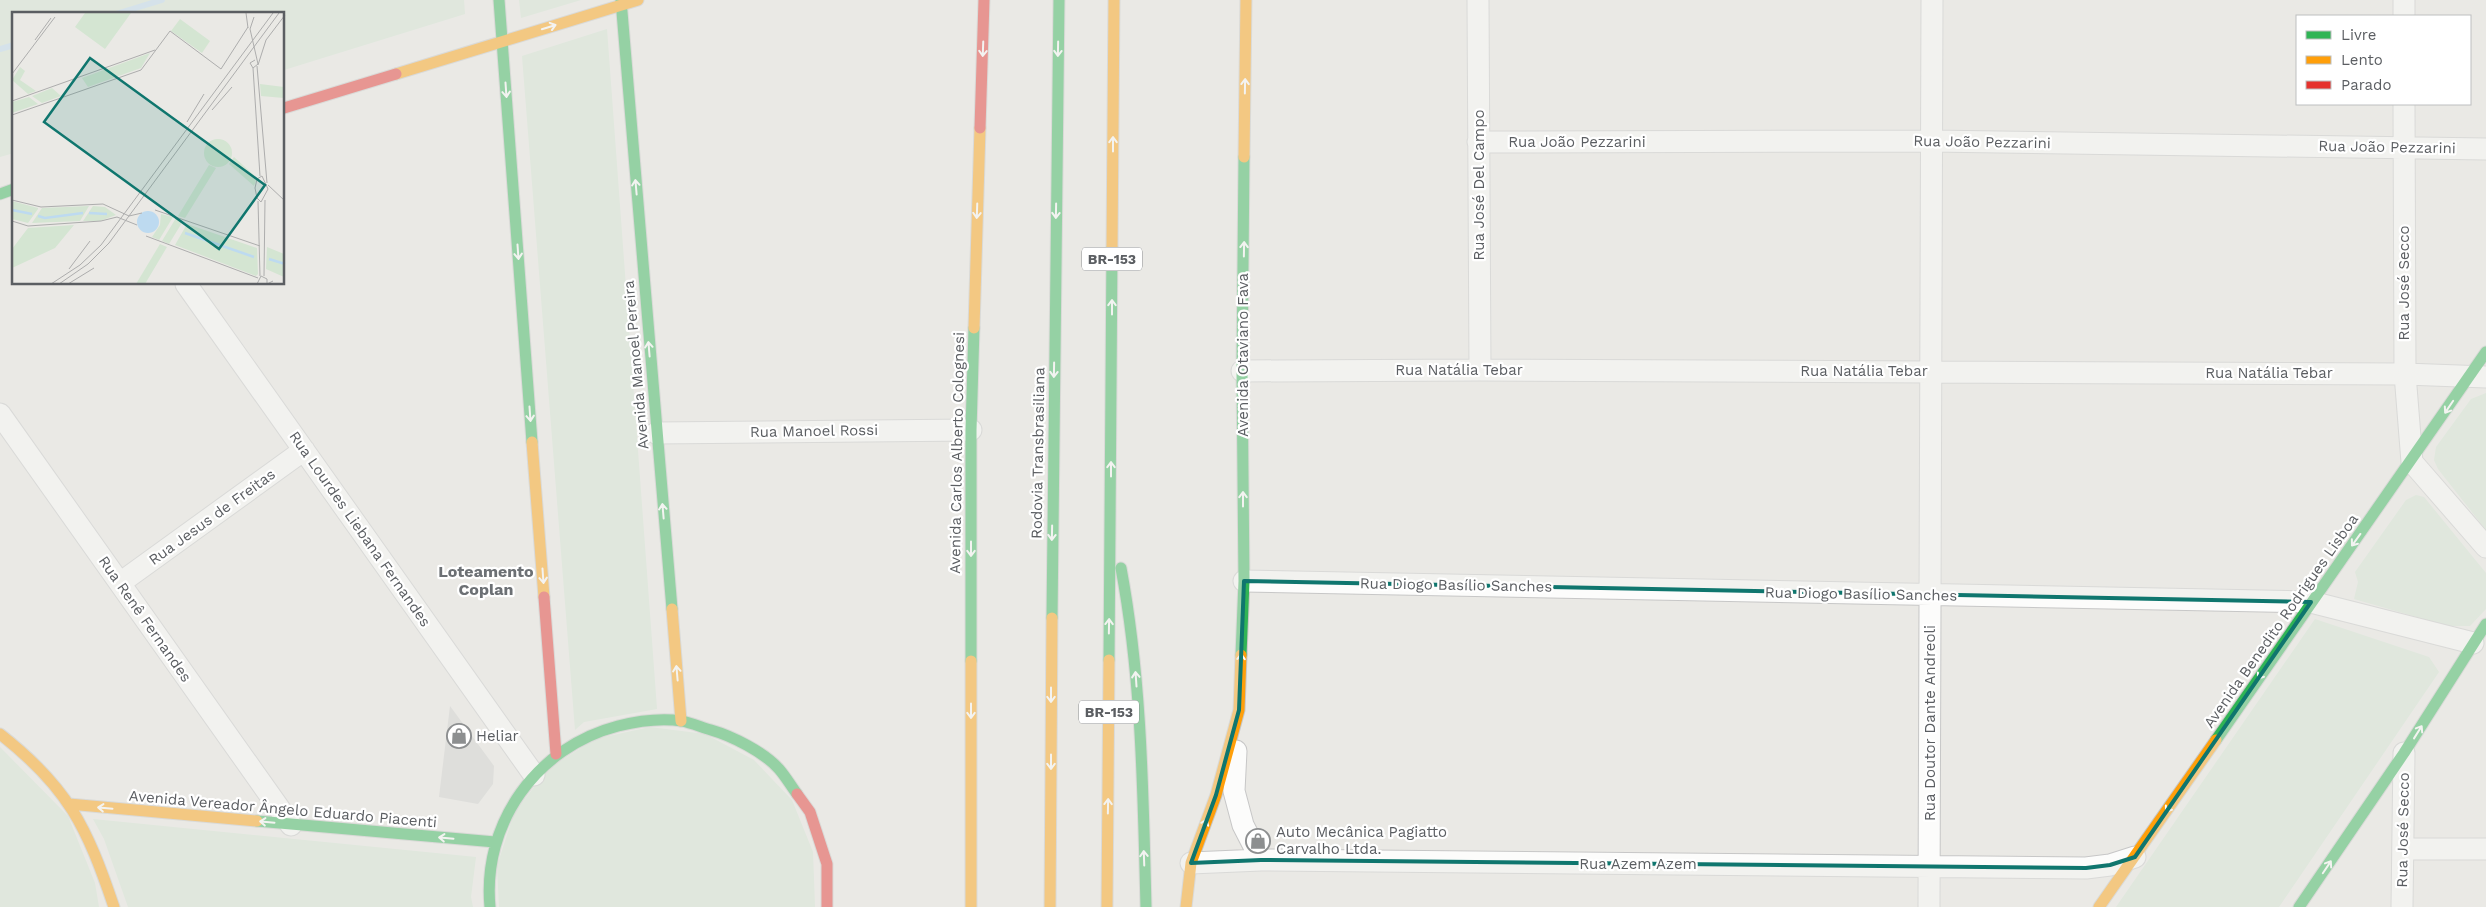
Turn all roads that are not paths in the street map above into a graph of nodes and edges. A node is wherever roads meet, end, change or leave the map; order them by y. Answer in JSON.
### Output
{"nodes":[{"id":1,"x":499,"y":0,"type":"edge"},
{"id":2,"x":638,"y":0,"type":"edge"},
{"id":3,"x":984,"y":0,"type":"edge"},
{"id":4,"x":1059,"y":0,"type":"edge"},
{"id":5,"x":1114,"y":0,"type":"edge"},
{"id":6,"x":1246,"y":0,"type":"edge"},
{"id":7,"x":1478,"y":0,"type":"edge"},
{"id":8,"x":1932,"y":0,"type":"edge"},
{"id":9,"x":2404,"y":0,"type":"edge"},
{"id":10,"x":621,"y":3,"type":"edge"},
{"id":11,"x":2404,"y":15,"type":"edge"},
{"id":12,"x":503,"y":41,"type":"junction"},
{"id":13,"x":2404,"y":105,"type":"edge"},
{"id":14,"x":285,"y":108,"type":"edge"},
{"id":15,"x":1931,"y":141,"type":"junction"},
{"id":16,"x":1478,"y":142,"type":"junction"},
{"id":17,"x":2404,"y":147,"type":"junction"},
{"id":18,"x":2486,"y":149,"type":"edge"},
{"id":19,"x":12,"y":190,"type":"edge"},
{"id":20,"x":0,"y":194,"type":"edge"},
{"id":21,"x":187,"y":285,"type":"edge"},
{"id":22,"x":2486,"y":352,"type":"edge"},
{"id":23,"x":1480,"y":370,"type":"junction"},
{"id":24,"x":1242,"y":371,"type":"junction"},
{"id":25,"x":1931,"y":372,"type":"junction"},
{"id":26,"x":2404,"y":374,"type":"junction"},
{"id":27,"x":2478,"y":377,"type":"edge"},
{"id":28,"x":0,"y":414,"type":"edge"},
{"id":29,"x":971,"y":430,"type":"junction"},
{"id":30,"x":656,"y":433,"type":"junction"},
{"id":31,"x":304,"y":450,"type":"junction"},
{"id":32,"x":2412,"y":462,"type":"junction"},
{"id":33,"x":1110,"y":518,"type":"junction"},
{"id":34,"x":2486,"y":547,"type":"edge"},
{"id":35,"x":1244,"y":581,"type":"junction"},
{"id":36,"x":120,"y":584,"type":"junction"},
{"id":37,"x":1931,"y":596,"type":"junction"},
{"id":38,"x":2311,"y":602,"type":"junction"},
{"id":39,"x":2486,"y":624,"type":"edge"},
{"id":40,"x":2473,"y":643,"type":"junction"},
{"id":41,"x":1239,"y":710,"type":"junction"},
{"id":42,"x":681,"y":721,"type":"junction"},
{"id":43,"x":0,"y":734,"type":"edge"},
{"id":44,"x":2404,"y":753,"type":"junction"},
{"id":45,"x":556,"y":754,"type":"junction"},
{"id":46,"x":534,"y":775,"type":"junction"},
{"id":47,"x":69,"y":804,"type":"junction"},
{"id":48,"x":291,"y":824,"type":"junction"},
{"id":49,"x":495,"y":842,"type":"junction"},
{"id":50,"x":2486,"y":848,"type":"edge"},
{"id":51,"x":2403,"y":849,"type":"junction"},
{"id":52,"x":2134,"y":857,"type":"junction"},
{"id":53,"x":1260,"y":860,"type":"junction"},
{"id":54,"x":1191,"y":863,"type":"junction"},
{"id":55,"x":1929,"y":866,"type":"junction"},
{"id":56,"x":2086,"y":868,"type":"junction"},
{"id":57,"x":2113,"y":887,"type":"junction"},
{"id":58,"x":114,"y":907,"type":"edge"},
{"id":59,"x":490,"y":907,"type":"edge"},
{"id":60,"x":827,"y":907,"type":"edge"},
{"id":61,"x":971,"y":907,"type":"edge"},
{"id":62,"x":1050,"y":907,"type":"edge"},
{"id":63,"x":1107,"y":907,"type":"edge"},
{"id":64,"x":1146,"y":907,"type":"edge"},
{"id":65,"x":1186,"y":907,"type":"edge"},
{"id":66,"x":1929,"y":907,"type":"edge"},
{"id":67,"x":2098,"y":907,"type":"edge"},
{"id":68,"x":2299,"y":907,"type":"edge"},
{"id":69,"x":2402,"y":907,"type":"edge"}],
"edges":[{"from":1,"to":12,"type":"main road"},
{"from":2,"to":10,"type":"main road"},
{"from":3,"to":29,"type":"main road","name":"Avenida Carlos Alberto Colognesi","one_way":true},
{"from":4,"to":62,"type":"main road","name":"Rodovia Transbrasiliana","one_way":true},
{"from":33,"to":5,"type":"main road","number":"BR-153","one_way":true},
{"from":24,"to":6,"type":"main road","name":"Avenida Otaviano Fava","one_way":true},
{"from":7,"to":16,"type":"street","name":"Rua José Del Campo"},
{"from":8,"to":15,"type":"street","name":"Rua Doutor Dante Andreoli"},
{"from":9,"to":11,"type":"street"},
{"from":12,"to":10,"type":"main road","one_way":true},
{"from":30,"to":10,"type":"main road","name":"Avenida Manoel Pereira","one_way":true},
{"from":12,"to":14,"type":"main road"},
{"from":12,"to":45,"type":"main road","one_way":true},
{"from":13,"to":17,"type":"street","name":"Rua José Secco"},
{"from":15,"to":16,"type":"street","name":"Rua João Pezzarini"},
{"from":15,"to":17,"type":"street","name":"Rua João Pezzarini"},
{"from":15,"to":25,"type":"street","name":"Rua Doutor Dante Andreoli"},
{"from":16,"to":23,"type":"street","name":"Rua José Del Campo"},
{"from":17,"to":18,"type":"street","name":"Rua João Pezzarini"},
{"from":17,"to":26,"type":"street","name":"Rua José Secco"},
{"from":19,"to":20,"type":"main road"},
{"from":21,"to":31,"type":"street","name":"Rua Lourdes Liebana Fernandes"},
{"from":22,"to":27,"type":"main road","name":"Avenida Benedito Rodrigues Lisboa"},
{"from":23,"to":24,"type":"street","name":"Rua Natália Tebar"},
{"from":23,"to":25,"type":"street","name":"Rua Natália Tebar"},
{"from":35,"to":24,"type":"main road","name":"Avenida Otaviano Fava","one_way":true},
{"from":25,"to":26,"type":"street","name":"Rua Natália Tebar"},
{"from":25,"to":37,"type":"street","name":"Rua Doutor Dante Andreoli"},
{"from":26,"to":27,"type":"street","name":"Rua Natália Tebar"},
{"from":26,"to":32,"type":"street","name":"Rua José Secco"},
{"from":27,"to":32,"type":"main road","name":"Avenida Benedito Rodrigues Lisboa","one_way":true},
{"from":28,"to":36,"type":"street","name":"Rua Renê Fernandes"},
{"from":29,"to":30,"type":"street","name":"Rua Manoel Rossi"},
{"from":29,"to":61,"type":"main road","name":"Avenida Carlos Alberto Colognesi","one_way":true},
{"from":42,"to":30,"type":"main road","name":"Avenida Manoel Pereira","one_way":true},
{"from":31,"to":36,"type":"street","name":"Rua Jesus de Freitas"},
{"from":31,"to":46,"type":"street","name":"Rua Lourdes Liebana Fernandes"},
{"from":32,"to":34,"type":"street"},
{"from":32,"to":38,"type":"main road","name":"Avenida Benedito Rodrigues Lisboa","one_way":true},
{"from":63,"to":33,"type":"main road","number":"BR-153","one_way":true},
{"from":64,"to":33,"type":"main road","one_way":true},
{"from":35,"to":37,"type":"street","name":"Rua Diogo Basílio Sanches"},
{"from":41,"to":35,"type":"main road","name":"Avenida Otaviano Fava","one_way":true},
{"from":36,"to":48,"type":"street","name":"Rua Renê Fernandes"},
{"from":37,"to":38,"type":"street","name":"Rua Diogo Basílio Sanches"},
{"from":37,"to":55,"type":"street","name":"Rua Doutor Dante Andreoli"},
{"from":38,"to":40,"type":"street","name":"Rua Diogo Basílio Sanches"},
{"from":38,"to":52,"type":"main road","name":"Avenida Benedito Rodrigues Lisboa","one_way":true},
{"from":39,"to":40,"type":"main road"},
{"from":44,"to":40,"type":"main road","one_way":true},
{"from":41,"to":53,"type":"street","name":"Avenida Otaviano Fava"},
{"from":54,"to":41,"type":"main road","name":"Avenida Otaviano Fava","one_way":true},
{"from":42,"to":45,"type":"main road"},
{"from":42,"to":60,"type":"main road"},
{"from":43,"to":47,"type":"main road"},
{"from":44,"to":51,"type":"street","name":"Rua José Secco"},
{"from":68,"to":44,"type":"main road","one_way":true},
{"from":45,"to":46,"type":"main road"},
{"from":46,"to":49,"type":"main road"},
{"from":48,"to":47,"type":"main road","name":"Avenida Vereador Ângelo Eduardo Piacenti","one_way":true},
{"from":47,"to":58,"type":"main road"},
{"from":49,"to":48,"type":"main road","name":"Avenida Vereador Ângelo Eduardo Piacenti","one_way":true},
{"from":49,"to":59,"type":"main road"},
{"from":50,"to":51,"type":"street"},
{"from":51,"to":69,"type":"street","name":"Rua José Secco"},
{"from":52,"to":56,"type":"street","name":"Rua Azem Azem"},
{"from":52,"to":57,"type":"main road","name":"Avenida Benedito Rodrigues Lisboa"},
{"from":53,"to":54,"type":"street","name":"Rua Azem Azem"},
{"from":53,"to":55,"type":"street","name":"Rua Azem Azem"},
{"from":54,"to":65,"type":"main road","name":"Avenida Otaviano Fava"},
{"from":55,"to":56,"type":"street","name":"Rua Azem Azem"},
{"from":55,"to":66,"type":"street","name":"Rua Doutor Dante Andreoli"},
{"from":56,"to":57,"type":"street"},
{"from":57,"to":67,"type":"main road","name":"Avenida Benedito Rodrigues Lisboa"}]}
